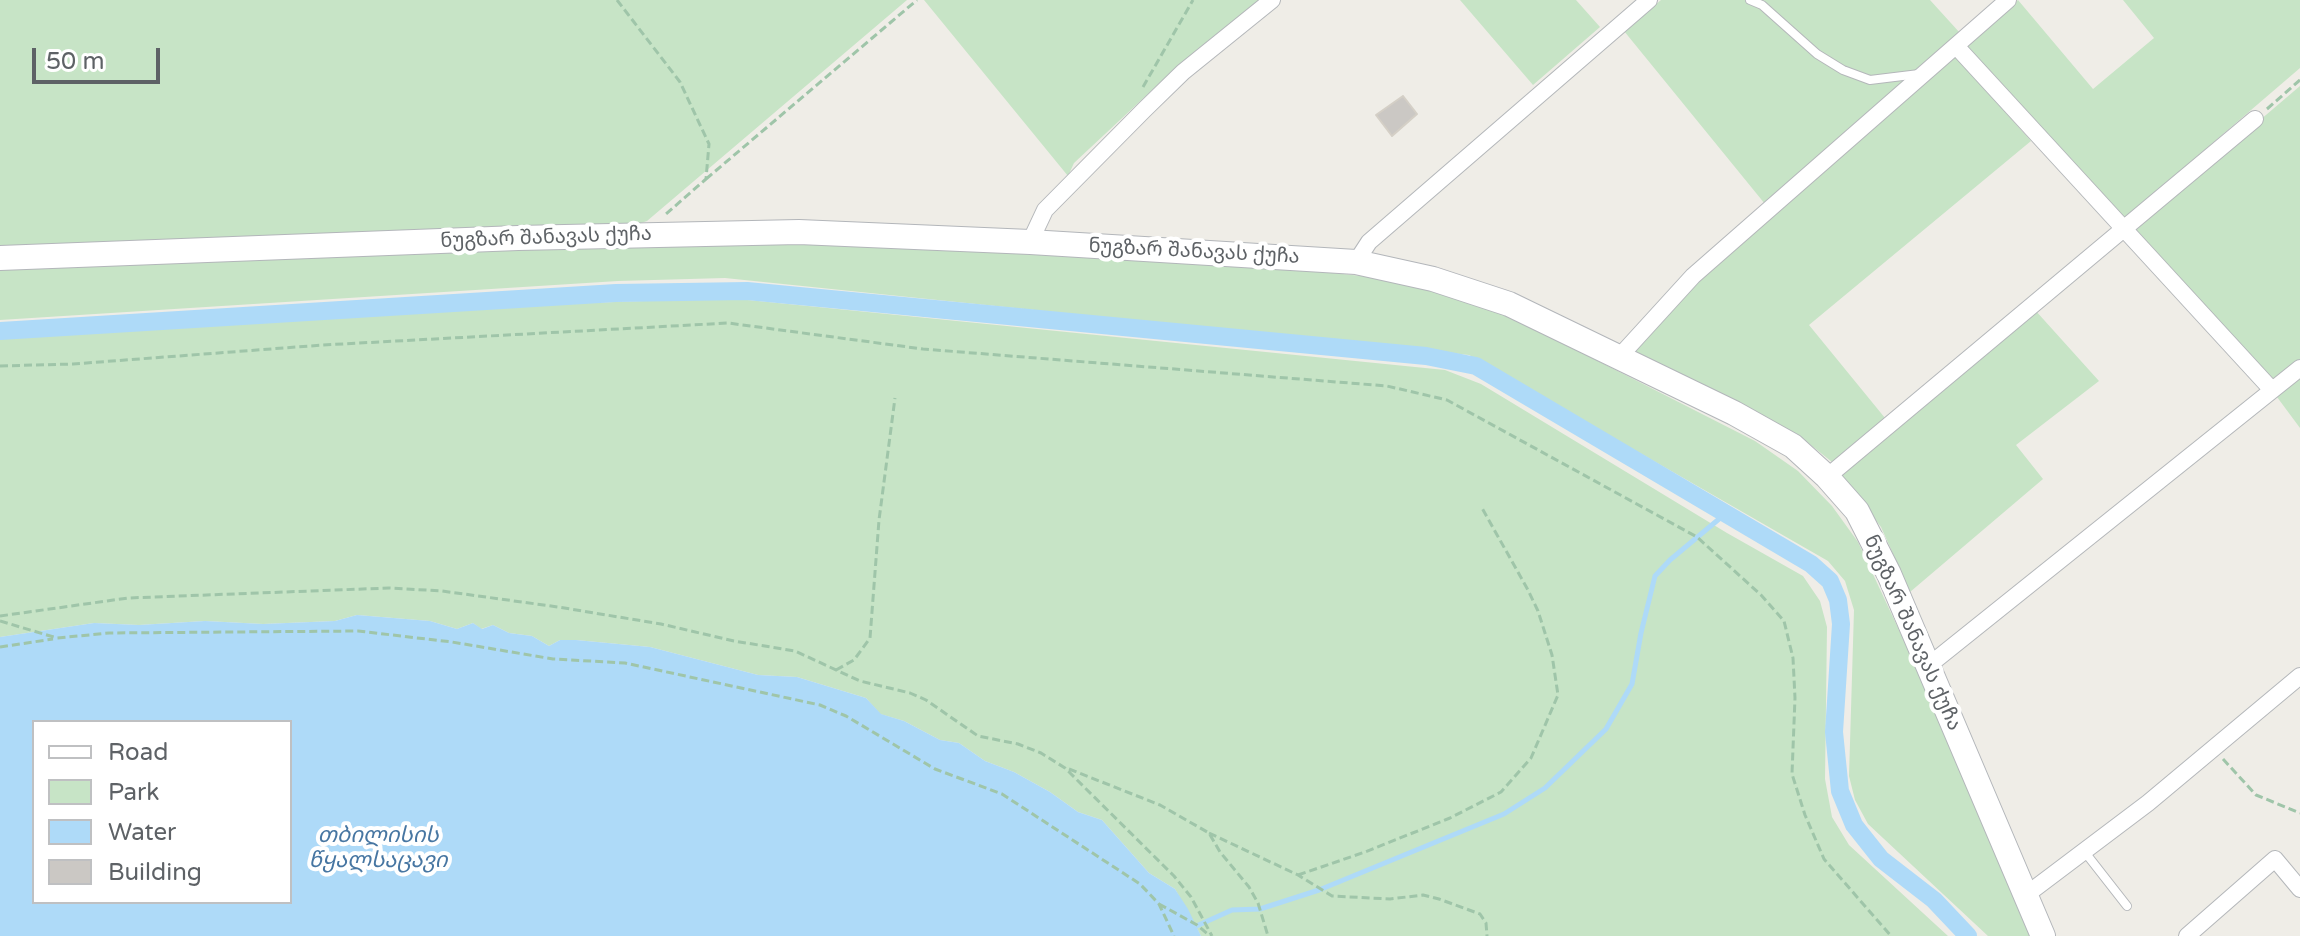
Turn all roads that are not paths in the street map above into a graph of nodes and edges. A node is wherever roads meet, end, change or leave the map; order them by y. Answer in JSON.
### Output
{"nodes":[{"id":1,"x":1272,"y":0,"type":"edge"},
{"id":2,"x":1649,"y":0,"type":"edge"},
{"id":3,"x":1750,"y":0,"type":"edge"},
{"id":4,"x":2008,"y":0,"type":"edge"},
{"id":5,"x":1956,"y":46,"type":"junction"},
{"id":6,"x":1924,"y":73,"type":"junction"},
{"id":7,"x":2255,"y":119,"type":"road end"},
{"id":8,"x":2124,"y":229,"type":"junction"},
{"id":9,"x":1030,"y":242,"type":"junction"},
{"id":10,"x":0,"y":258,"type":"edge"},
{"id":11,"x":1356,"y":262,"type":"junction"},
{"id":12,"x":1620,"y":356,"type":"junction"},
{"id":13,"x":2300,"y":368,"type":"edge"},
{"id":14,"x":2272,"y":390,"type":"junction"},
{"id":15,"x":1827,"y":477,"type":"junction"},
{"id":16,"x":1928,"y":666,"type":"junction"},
{"id":17,"x":2300,"y":676,"type":"edge"},
{"id":18,"x":2084,"y":851,"type":"junction"},
{"id":19,"x":2300,"y":889,"type":"edge"},
{"id":20,"x":2026,"y":895,"type":"junction"},
{"id":21,"x":2127,"y":906,"type":"dead end"},
{"id":22,"x":2043,"y":936,"type":"edge"},
{"id":23,"x":2187,"y":936,"type":"edge"}],
"edges":[{"from":1,"to":9,"type":"street"},
{"from":2,"to":11,"type":"street"},
{"from":3,"to":6,"type":"lane"},
{"from":4,"to":5,"type":"street"},
{"from":5,"to":6,"type":"street"},
{"from":5,"to":8,"type":"street"},
{"from":6,"to":12,"type":"street"},
{"from":7,"to":8,"type":"street"},
{"from":8,"to":14,"type":"street"},
{"from":8,"to":15,"type":"street"},
{"from":9,"to":10,"type":"main road","name":"ნუგზარ შანავას ქუჩა"},
{"from":9,"to":11,"type":"main road","name":"ნუგზარ შანავას ქუჩა"},
{"from":11,"to":12,"type":"main road","name":"ნუგზარ შანავას ქუჩა"},
{"from":12,"to":15,"type":"main road","name":"ნუგზარ შანავას ქუჩა"},
{"from":13,"to":14,"type":"street"},
{"from":14,"to":16,"type":"street"},
{"from":15,"to":16,"type":"main road","name":"ნუგზარ შანავას ქუჩა"},
{"from":16,"to":20,"type":"main road","name":"ნუგზარ შანავას ქუჩა"},
{"from":17,"to":18,"type":"street"},
{"from":18,"to":20,"type":"street"},
{"from":18,"to":21,"type":"lane"},
{"from":19,"to":23,"type":"street"},
{"from":20,"to":22,"type":"main road","name":"ნუგზარ შანავას ქუჩა"}]}
